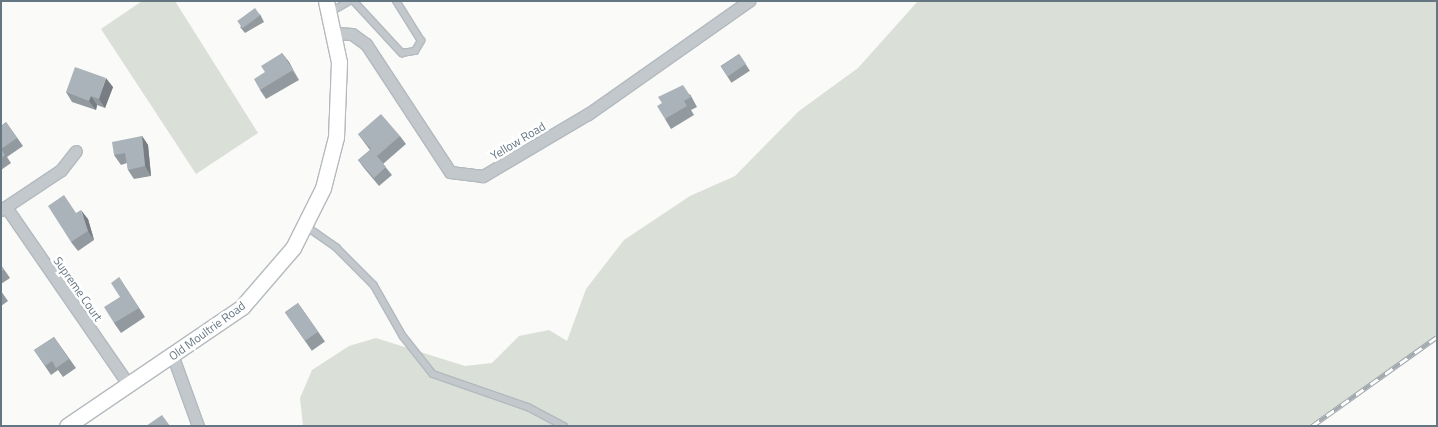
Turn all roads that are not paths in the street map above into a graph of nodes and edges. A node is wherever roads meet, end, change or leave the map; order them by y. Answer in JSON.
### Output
{"nodes":[{"id":1,"x":350,"y":1,"type":"edge"},
{"id":2,"x":354,"y":1,"type":"edge"},
{"id":3,"x":396,"y":1,"type":"edge"},
{"id":4,"x":749,"y":1,"type":"edge"},
{"id":5,"x":328,"y":7,"type":"edge"},
{"id":6,"x":334,"y":33,"type":"junction"},
{"id":7,"x":76,"y":151,"type":"dead end"},
{"id":8,"x":4,"y":209,"type":"edge"},
{"id":9,"x":306,"y":226,"type":"junction"},
{"id":10,"x":173,"y":357,"type":"junction"},
{"id":11,"x":129,"y":385,"type":"junction"},
{"id":12,"x":67,"y":426,"type":"edge"},
{"id":13,"x":198,"y":426,"type":"edge"},
{"id":14,"x":564,"y":426,"type":"edge"}],
"edges":[{"from":1,"to":5,"type":"lane"},
{"from":2,"to":3,"type":"lane"},
{"from":4,"to":6,"type":"street","name":"Yellow Road"},
{"from":5,"to":6,"type":"main road","name":"Old Moultrie Road"},
{"from":6,"to":9,"type":"main road","name":"Old Moultrie Road"},
{"from":7,"to":8,"type":"street","name":"Supreme Court"},
{"from":8,"to":11,"type":"street","name":"Supreme Court"},
{"from":9,"to":10,"type":"main road","name":"Old Moultrie Road"},
{"from":9,"to":14,"type":"lane"},
{"from":10,"to":11,"type":"main road","name":"Old Moultrie Road"},
{"from":10,"to":13,"type":"street"},
{"from":11,"to":12,"type":"main road","name":"Old Moultrie Road"}]}
